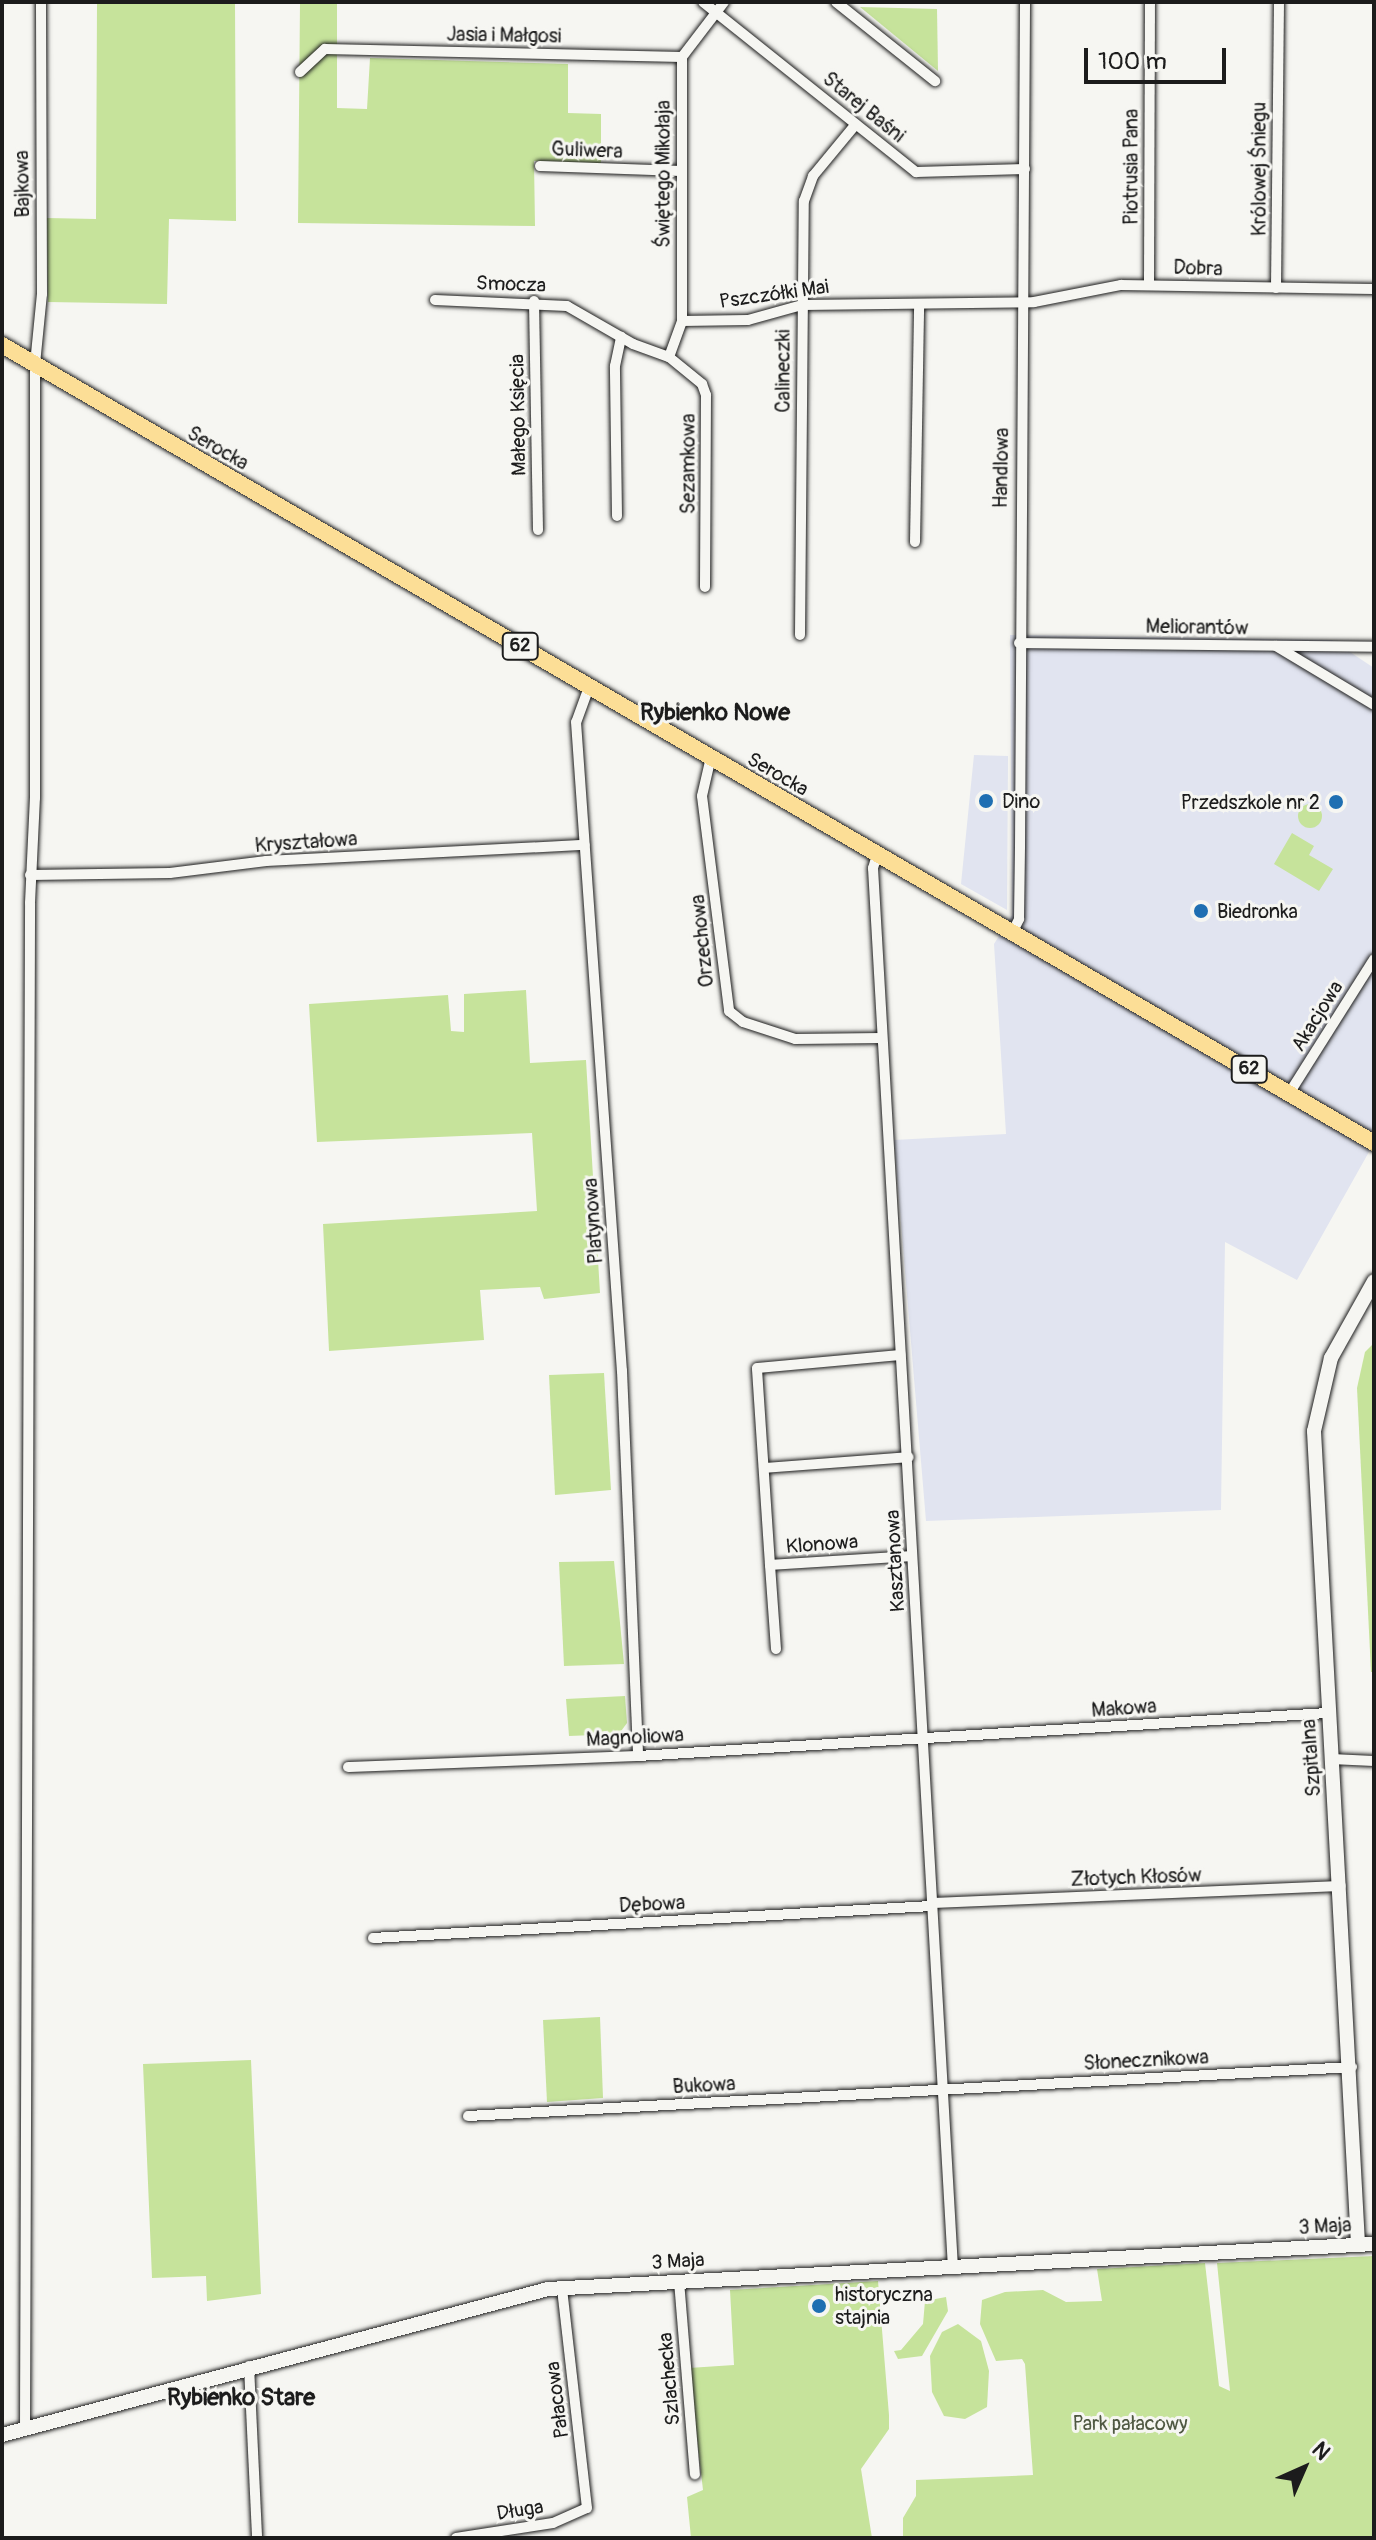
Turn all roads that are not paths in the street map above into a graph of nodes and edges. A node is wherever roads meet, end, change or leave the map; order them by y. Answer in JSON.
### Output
{"nodes":[{"id":1,"x":41,"y":2,"type":"edge"},
{"id":2,"x":703,"y":2,"type":"edge"},
{"id":3,"x":836,"y":2,"type":"edge"},
{"id":4,"x":1025,"y":2,"type":"edge"},
{"id":5,"x":1150,"y":2,"type":"edge"},
{"id":6,"x":1279,"y":2,"type":"edge"},
{"id":7,"x":721,"y":7,"type":"edge"},
{"id":8,"x":682,"y":57,"type":"junction"},
{"id":9,"x":300,"y":72,"type":"dead end"},
{"id":10,"x":935,"y":81,"type":"dead end"},
{"id":11,"x":856,"y":124,"type":"junction"},
{"id":12,"x":540,"y":166,"type":"dead end"},
{"id":13,"x":1025,"y":169,"type":"junction"},
{"id":14,"x":681,"y":171,"type":"junction"},
{"id":15,"x":1149,"y":284,"type":"junction"},
{"id":16,"x":1276,"y":288,"type":"junction"},
{"id":17,"x":1374,"y":289,"type":"edge"},
{"id":18,"x":435,"y":300,"type":"dead end"},
{"id":19,"x":534,"y":301,"type":"junction"},
{"id":20,"x":1022,"y":302,"type":"junction"},
{"id":21,"x":919,"y":304,"type":"junction"},
{"id":22,"x":802,"y":305,"type":"junction"},
{"id":23,"x":682,"y":321,"type":"junction"},
{"id":24,"x":621,"y":337,"type":"junction"},
{"id":25,"x":2,"y":345,"type":"edge"},
{"id":26,"x":669,"y":357,"type":"junction"},
{"id":27,"x":35,"y":364,"type":"junction"},
{"id":28,"x":617,"y":516,"type":"dead end"},
{"id":29,"x":538,"y":530,"type":"dead end"},
{"id":30,"x":915,"y":542,"type":"dead end"},
{"id":31,"x":705,"y":587,"type":"dead end"},
{"id":32,"x":800,"y":635,"type":"dead end"},
{"id":33,"x":1019,"y":643,"type":"junction"},
{"id":34,"x":1276,"y":646,"type":"junction"},
{"id":35,"x":1374,"y":647,"type":"edge"},
{"id":36,"x":589,"y":687,"type":"junction"},
{"id":37,"x":1374,"y":705,"type":"edge"},
{"id":38,"x":711,"y":757,"type":"junction"},
{"id":39,"x":585,"y":845,"type":"junction"},
{"id":40,"x":877,"y":855,"type":"junction"},
{"id":41,"x":30,"y":875,"type":"junction"},
{"id":42,"x":1012,"y":933,"type":"junction"},
{"id":43,"x":1374,"y":959,"type":"edge"},
{"id":44,"x":882,"y":1038,"type":"junction"},
{"id":45,"x":1290,"y":1092,"type":"junction"},
{"id":46,"x":1374,"y":1143,"type":"edge"},
{"id":47,"x":1374,"y":1281,"type":"edge"},
{"id":48,"x":900,"y":1355,"type":"junction"},
{"id":49,"x":909,"y":1457,"type":"junction"},
{"id":50,"x":764,"y":1468,"type":"junction"},
{"id":51,"x":912,"y":1556,"type":"junction"},
{"id":52,"x":770,"y":1565,"type":"junction"},
{"id":53,"x":776,"y":1649,"type":"dead end"},
{"id":54,"x":1328,"y":1713,"type":"junction"},
{"id":55,"x":923,"y":1736,"type":"junction"},
{"id":56,"x":638,"y":1756,"type":"junction"},
{"id":57,"x":1331,"y":1759,"type":"junction"},
{"id":58,"x":1374,"y":1761,"type":"edge"},
{"id":59,"x":348,"y":1767,"type":"dead end"},
{"id":60,"x":1341,"y":1886,"type":"junction"},
{"id":61,"x":932,"y":1905,"type":"junction"},
{"id":62,"x":373,"y":1938,"type":"dead end"},
{"id":63,"x":1352,"y":2067,"type":"junction"},
{"id":64,"x":943,"y":2089,"type":"junction"},
{"id":65,"x":468,"y":2116,"type":"dead end"},
{"id":66,"x":1358,"y":2244,"type":"junction"},
{"id":67,"x":1374,"y":2244,"type":"edge"},
{"id":68,"x":953,"y":2267,"type":"junction"},
{"id":69,"x":679,"y":2281,"type":"junction"},
{"id":70,"x":562,"y":2288,"type":"junction"},
{"id":71,"x":249,"y":2366,"type":"junction"},
{"id":72,"x":25,"y":2428,"type":"junction"},
{"id":73,"x":2,"y":2435,"type":"edge"},
{"id":74,"x":695,"y":2474,"type":"dead end"},
{"id":75,"x":587,"y":2508,"type":"joint"},
{"id":76,"x":257,"y":2538,"type":"edge"},
{"id":77,"x":456,"y":2538,"type":"edge"}],
"edges":[{"from":1,"to":27,"type":"street","name":"Bajkowa"},
{"from":2,"to":7,"type":"street","name":"Starej Baśni"},
{"from":3,"to":10,"type":"street"},
{"from":4,"to":13,"type":"street","name":"Handlowa"},
{"from":5,"to":15,"type":"street","name":"Piotrusia Pana"},
{"from":6,"to":16,"type":"street","name":"Królowej Śniegu"},
{"from":7,"to":8,"type":"street"},
{"from":7,"to":11,"type":"street","name":"Starej Baśni"},
{"from":8,"to":9,"type":"street","name":"Jasia i Małgosi"},
{"from":8,"to":14,"type":"street","name":"Świętego Mikołaja"},
{"from":11,"to":13,"type":"street","name":"Starej Baśni"},
{"from":11,"to":22,"type":"street","name":"Calineczki"},
{"from":12,"to":14,"type":"street","name":"Guliwera"},
{"from":13,"to":20,"type":"street","name":"Handlowa"},
{"from":14,"to":23,"type":"street","name":"Świętego Mikołaja"},
{"from":15,"to":16,"type":"street","name":"Dobra"},
{"from":15,"to":20,"type":"street","name":"Dobra"},
{"from":16,"to":17,"type":"street","name":"Dobra"},
{"from":18,"to":19,"type":"street","name":"Smocza"},
{"from":19,"to":24,"type":"street","name":"Smocza"},
{"from":19,"to":29,"type":"street","name":"Małego Księcia"},
{"from":20,"to":21,"type":"street","name":"Pszczółki Mai"},
{"from":20,"to":33,"type":"street","name":"Handlowa"},
{"from":21,"to":22,"type":"street","name":"Pszczółki Mai"},
{"from":21,"to":30,"type":"street"},
{"from":22,"to":23,"type":"street","name":"Pszczółki Mai"},
{"from":22,"to":32,"type":"street","name":"Calineczki"},
{"from":23,"to":26,"type":"street","name":"Świętego Mikołaja"},
{"from":24,"to":26,"type":"street","name":"Smocza"},
{"from":24,"to":28,"type":"street"},
{"from":25,"to":27,"type":"main road","number":"62"},
{"from":26,"to":31,"type":"street","name":"Sezamkowa"},
{"from":27,"to":36,"type":"main road","name":"Serocka","number":"62"},
{"from":27,"to":41,"type":"street","name":"Bajkowa"},
{"from":33,"to":34,"type":"street","name":"Meliorantów"},
{"from":33,"to":42,"type":"street","name":"Handlowa"},
{"from":34,"to":35,"type":"street","name":"Meliorantów"},
{"from":34,"to":37,"type":"street"},
{"from":36,"to":38,"type":"main road","name":"Serocka","number":"62"},
{"from":36,"to":39,"type":"street","name":"Platynowa"},
{"from":38,"to":40,"type":"main road","name":"Serocka","number":"62"},
{"from":38,"to":44,"type":"street","name":"Orzechowa"},
{"from":39,"to":41,"type":"street","name":"Kryształowa"},
{"from":39,"to":56,"type":"street","name":"Platynowa"},
{"from":40,"to":42,"type":"main road","name":"Serocka","number":"62"},
{"from":40,"to":44,"type":"street","name":"Kasztanowa"},
{"from":41,"to":72,"type":"street","name":"Bajkowa"},
{"from":42,"to":45,"type":"main road","name":"Serocka","number":"62"},
{"from":43,"to":45,"type":"street","name":"Akacjowa"},
{"from":44,"to":48,"type":"street","name":"Kasztanowa"},
{"from":45,"to":46,"type":"main road","name":"Serocka","number":"62"},
{"from":47,"to":54,"type":"street","name":"Szpitalna"},
{"from":48,"to":49,"type":"street","name":"Kasztanowa"},
{"from":48,"to":50,"type":"street"},
{"from":49,"to":50,"type":"street"},
{"from":49,"to":51,"type":"street","name":"Kasztanowa"},
{"from":50,"to":52,"type":"street"},
{"from":51,"to":52,"type":"street","name":"Klonowa"},
{"from":51,"to":55,"type":"street","name":"Kasztanowa"},
{"from":52,"to":53,"type":"street","name":"Klonowa"},
{"from":54,"to":55,"type":"street","name":"Makowa"},
{"from":54,"to":57,"type":"street","name":"Szpitalna"},
{"from":55,"to":56,"type":"street","name":"Magnoliowa"},
{"from":55,"to":61,"type":"street","name":"Kasztanowa"},
{"from":56,"to":59,"type":"street","name":"Magnoliowa"},
{"from":57,"to":58,"type":"street"},
{"from":57,"to":60,"type":"street","name":"Szpitalna"},
{"from":60,"to":61,"type":"street","name":"Złotych Kłosów"},
{"from":60,"to":63,"type":"street","name":"Szpitalna"},
{"from":61,"to":62,"type":"street","name":"Dębowa"},
{"from":61,"to":64,"type":"street","name":"Kasztanowa"},
{"from":63,"to":64,"type":"street","name":"Słonecznikowa"},
{"from":63,"to":66,"type":"street","name":"Szpitalna"},
{"from":64,"to":65,"type":"street","name":"Bukowa"},
{"from":64,"to":68,"type":"street","name":"Kasztanowa"},
{"from":66,"to":67,"type":"street","name":"3 Maja"},
{"from":66,"to":68,"type":"street","name":"3 Maja"},
{"from":68,"to":69,"type":"street","name":"3 Maja"},
{"from":69,"to":70,"type":"street","name":"3 Maja"},
{"from":69,"to":74,"type":"street","name":"Szlachecka"},
{"from":70,"to":71,"type":"street","name":"3 Maja"},
{"from":70,"to":75,"type":"street","name":"Pałacowa"},
{"from":71,"to":72,"type":"street","name":"3 Maja"},
{"from":71,"to":76,"type":"street"},
{"from":72,"to":73,"type":"street","name":"3 Maja"},
{"from":75,"to":77,"type":"street","name":"Długa"}]}
